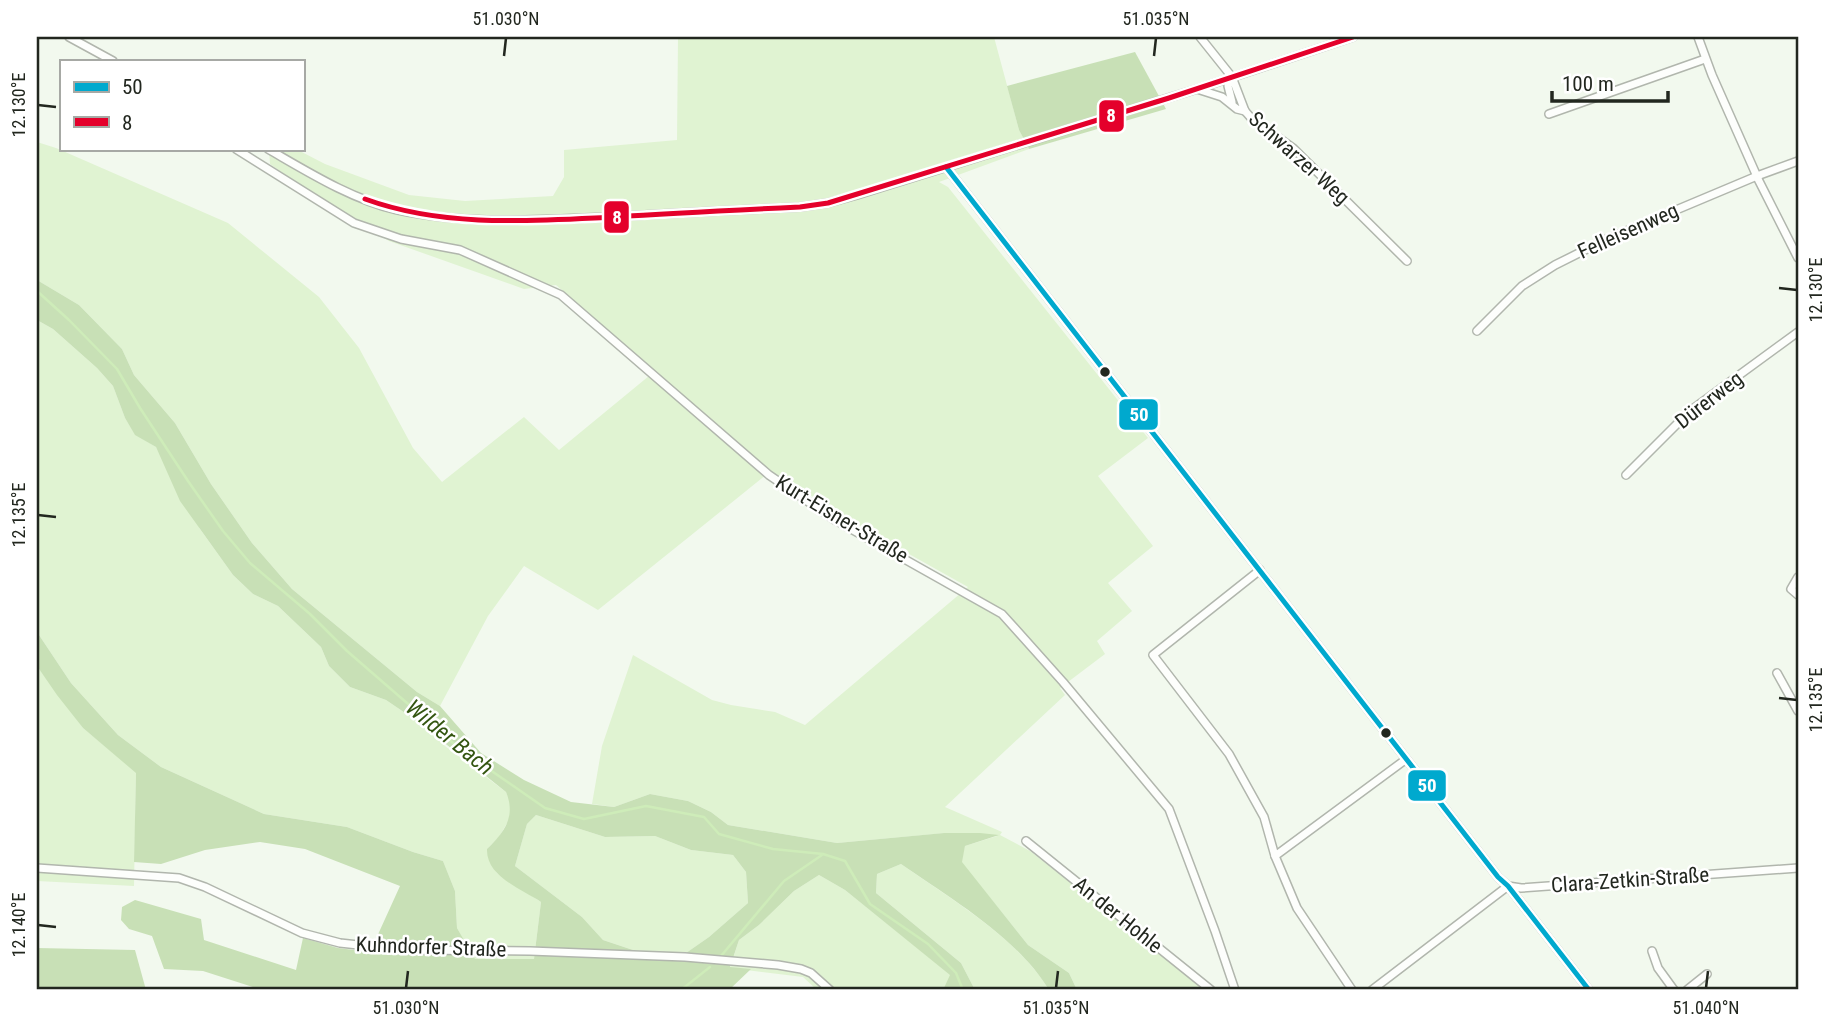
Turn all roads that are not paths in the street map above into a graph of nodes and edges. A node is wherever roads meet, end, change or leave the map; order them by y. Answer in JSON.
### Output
{"nodes":[{"id":1,"x":69,"y":37,"type":"edge"},
{"id":2,"x":1200,"y":37,"type":"edge"},
{"id":3,"x":1353,"y":37,"type":"edge"},
{"id":4,"x":1698,"y":37,"type":"edge"},
{"id":5,"x":1705,"y":59,"type":"junction"},
{"id":6,"x":111,"y":60,"type":"edge"},
{"id":7,"x":1233,"y":77,"type":"junction"},
{"id":8,"x":1197,"y":89,"type":"junction"},
{"id":9,"x":1233,"y":103,"type":"junction"},
{"id":10,"x":1245,"y":111,"type":"junction"},
{"id":11,"x":1549,"y":114,"type":"dead end"},
{"id":12,"x":238,"y":150,"type":"edge"},
{"id":13,"x":270,"y":150,"type":"edge"},
{"id":14,"x":1798,"y":161,"type":"edge"},
{"id":15,"x":946,"y":167,"type":"junction"},
{"id":16,"x":1757,"y":176,"type":"junction"},
{"id":17,"x":1798,"y":258,"type":"edge"},
{"id":18,"x":1407,"y":261,"type":"dead end"},
{"id":19,"x":1477,"y":331,"type":"dead end"},
{"id":20,"x":1798,"y":332,"type":"edge"},
{"id":21,"x":1626,"y":475,"type":"dead end"},
{"id":22,"x":1260,"y":570,"type":"junction"},
{"id":23,"x":1798,"y":577,"type":"edge"},
{"id":24,"x":1798,"y":595,"type":"edge"},
{"id":25,"x":1777,"y":673,"type":"dead end"},
{"id":26,"x":1798,"y":711,"type":"edge"},
{"id":27,"x":1405,"y":760,"type":"junction"},
{"id":28,"x":1026,"y":841,"type":"dead end"},
{"id":29,"x":1275,"y":856,"type":"junction"},
{"id":30,"x":37,"y":868,"type":"edge"},
{"id":31,"x":1798,"y":868,"type":"edge"},
{"id":32,"x":1508,"y":886,"type":"junction"},
{"id":33,"x":1652,"y":951,"type":"dead end"},
{"id":34,"x":1707,"y":974,"type":"dead end"},
{"id":35,"x":830,"y":990,"type":"edge"},
{"id":36,"x":1210,"y":990,"type":"edge"},
{"id":37,"x":1235,"y":990,"type":"edge"},
{"id":38,"x":1352,"y":990,"type":"edge"},
{"id":39,"x":1372,"y":990,"type":"edge"},
{"id":40,"x":1589,"y":990,"type":"edge"},
{"id":41,"x":1674,"y":990,"type":"edge"},
{"id":42,"x":1687,"y":990,"type":"edge"}],
"edges":[{"from":1,"to":6,"type":"street"},
{"from":2,"to":7,"type":"street"},
{"from":3,"to":7,"type":"street"},
{"from":4,"to":5,"type":"street"},
{"from":5,"to":11,"type":"street"},
{"from":5,"to":16,"type":"street"},
{"from":7,"to":8,"type":"street"},
{"from":7,"to":9,"type":"street"},
{"from":7,"to":10,"type":"street","name":"Schwarzer Weg"},
{"from":8,"to":9,"type":"street"},
{"from":8,"to":15,"type":"street"},
{"from":9,"to":10,"type":"street"},
{"from":10,"to":18,"type":"street","name":"Schwarzer Weg"},
{"from":12,"to":37,"type":"street","name":"Kurt-Eisner-Straße"},
{"from":13,"to":15,"type":"street"},
{"from":14,"to":16,"type":"street","name":"Felleisenweg"},
{"from":15,"to":22,"type":"street"},
{"from":16,"to":17,"type":"street"},
{"from":16,"to":19,"type":"street","name":"Felleisenweg"},
{"from":20,"to":21,"type":"street","name":"Dürerweg"},
{"from":22,"to":27,"type":"street"},
{"from":22,"to":29,"type":"street"},
{"from":23,"to":24,"type":"street"},
{"from":25,"to":26,"type":"street"},
{"from":27,"to":29,"type":"street"},
{"from":27,"to":32,"type":"street"},
{"from":28,"to":36,"type":"street","name":"An der Hohle"},
{"from":29,"to":38,"type":"street"},
{"from":30,"to":35,"type":"street","name":"Kuhndorfer Straße"},
{"from":31,"to":32,"type":"street","name":"Clara-Zetkin-Straße"},
{"from":32,"to":39,"type":"street"},
{"from":32,"to":40,"type":"street"},
{"from":33,"to":41,"type":"street"},
{"from":34,"to":42,"type":"street"}]}
